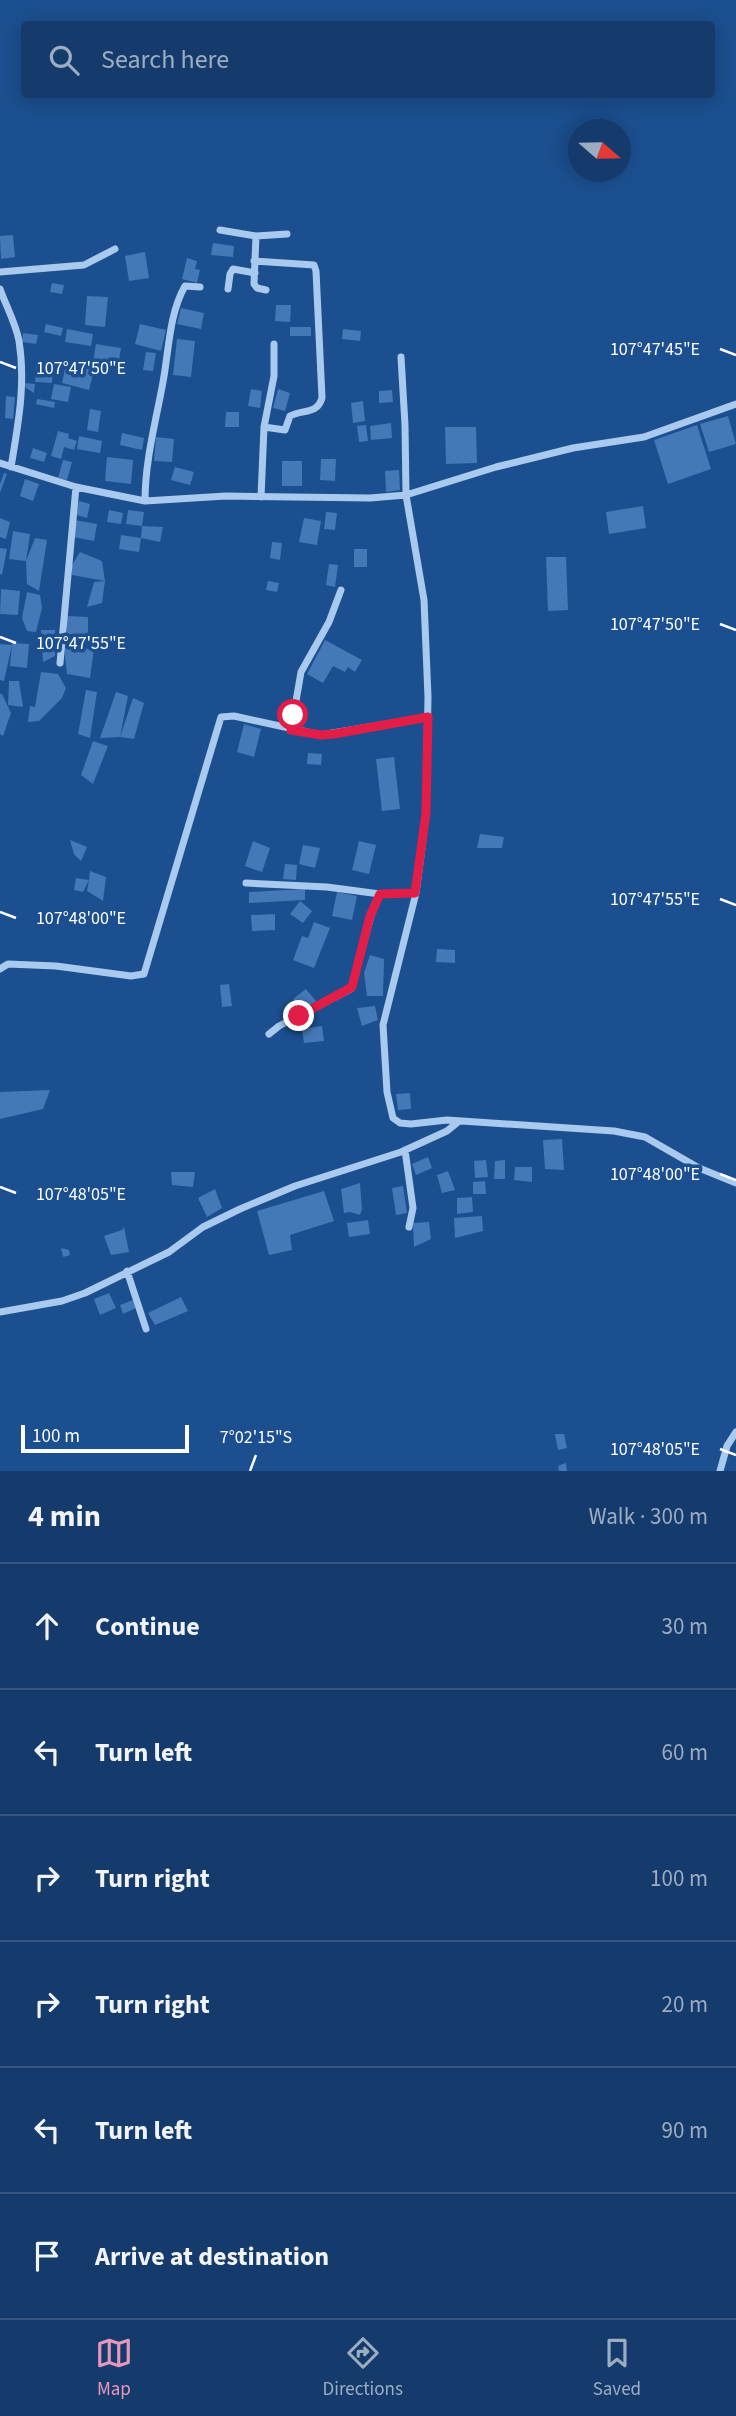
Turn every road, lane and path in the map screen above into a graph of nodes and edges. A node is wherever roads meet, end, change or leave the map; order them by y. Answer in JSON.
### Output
{"nodes":[{"id":1,"x":220,"y":230,"type":"dead end"},
{"id":2,"x":287,"y":234,"type":"dead end"},
{"id":3,"x":256,"y":236,"type":"junction"},
{"id":4,"x":115,"y":249,"type":"dead end"},
{"id":5,"x":254,"y":261,"type":"junction"},
{"id":6,"x":0,"y":272,"type":"edge"},
{"id":7,"x":255,"y":273,"type":"junction"},
{"id":8,"x":200,"y":287,"type":"dead end"},
{"id":9,"x":0,"y":289,"type":"edge"},
{"id":10,"x":228,"y":289,"type":"dead end"},
{"id":11,"x":266,"y":290,"type":"dead end"},
{"id":12,"x":274,"y":344,"type":"dead end"},
{"id":13,"x":401,"y":357,"type":"dead end"},
{"id":14,"x":736,"y":404,"type":"edge"},
{"id":15,"x":264,"y":427,"type":"junction"},
{"id":16,"x":0,"y":463,"type":"edge"},
{"id":17,"x":11,"y":467,"type":"junction"},
{"id":18,"x":76,"y":487,"type":"junction"},
{"id":19,"x":407,"y":495,"type":"junction"},
{"id":20,"x":261,"y":497,"type":"junction"},
{"id":21,"x":145,"y":501,"type":"junction"},
{"id":22,"x":341,"y":590,"type":"dead end"},
{"id":23,"x":60,"y":663,"type":"dead end"},
{"id":24,"x":428,"y":717,"type":"junction"},
{"id":25,"x":291,"y":730,"type":"junction"},
{"id":26,"x":246,"y":883,"type":"dead end"},
{"id":27,"x":415,"y":893,"type":"junction"},
{"id":28,"x":380,"y":894,"type":"junction"},
{"id":29,"x":0,"y":969,"type":"edge"},
{"id":30,"x":269,"y":1034,"type":"dead end"},
{"id":31,"x":458,"y":1122,"type":"junction"},
{"id":32,"x":405,"y":1150,"type":"junction"},
{"id":33,"x":736,"y":1183,"type":"edge"},
{"id":34,"x":409,"y":1227,"type":"dead end"},
{"id":35,"x":127,"y":1271,"type":"junction"},
{"id":36,"x":0,"y":1312,"type":"edge"},
{"id":37,"x":146,"y":1329,"type":"dead end"},
{"id":38,"x":736,"y":1432,"type":"edge"},
{"id":39,"x":720,"y":1471,"type":"edge"}],
"edges":[{"from":1,"to":3,"type":"street"},
{"from":2,"to":3,"type":"street"},
{"from":3,"to":5,"type":"street"},
{"from":4,"to":6,"type":"street"},
{"from":5,"to":7,"type":"street"},
{"from":5,"to":15,"type":"street"},
{"from":7,"to":10,"type":"street"},
{"from":7,"to":11,"type":"street"},
{"from":8,"to":21,"type":"street"},
{"from":9,"to":17,"type":"street"},
{"from":12,"to":15,"type":"street"},
{"from":13,"to":19,"type":"street"},
{"from":14,"to":19,"type":"street"},
{"from":15,"to":20,"type":"street"},
{"from":16,"to":17,"type":"street"},
{"from":17,"to":18,"type":"street"},
{"from":18,"to":21,"type":"street"},
{"from":18,"to":23,"type":"street"},
{"from":19,"to":20,"type":"street"},
{"from":19,"to":24,"type":"street"},
{"from":20,"to":21,"type":"street"},
{"from":22,"to":25,"type":"street"},
{"from":24,"to":25,"type":"street"},
{"from":24,"to":27,"type":"street"},
{"from":25,"to":29,"type":"street"},
{"from":26,"to":28,"type":"street"},
{"from":27,"to":28,"type":"street"},
{"from":27,"to":31,"type":"street"},
{"from":28,"to":30,"type":"street"},
{"from":31,"to":32,"type":"street"},
{"from":31,"to":33,"type":"street"},
{"from":32,"to":34,"type":"street"},
{"from":32,"to":35,"type":"street"},
{"from":35,"to":36,"type":"street"},
{"from":35,"to":37,"type":"street"},
{"from":38,"to":39,"type":"street"}]}
